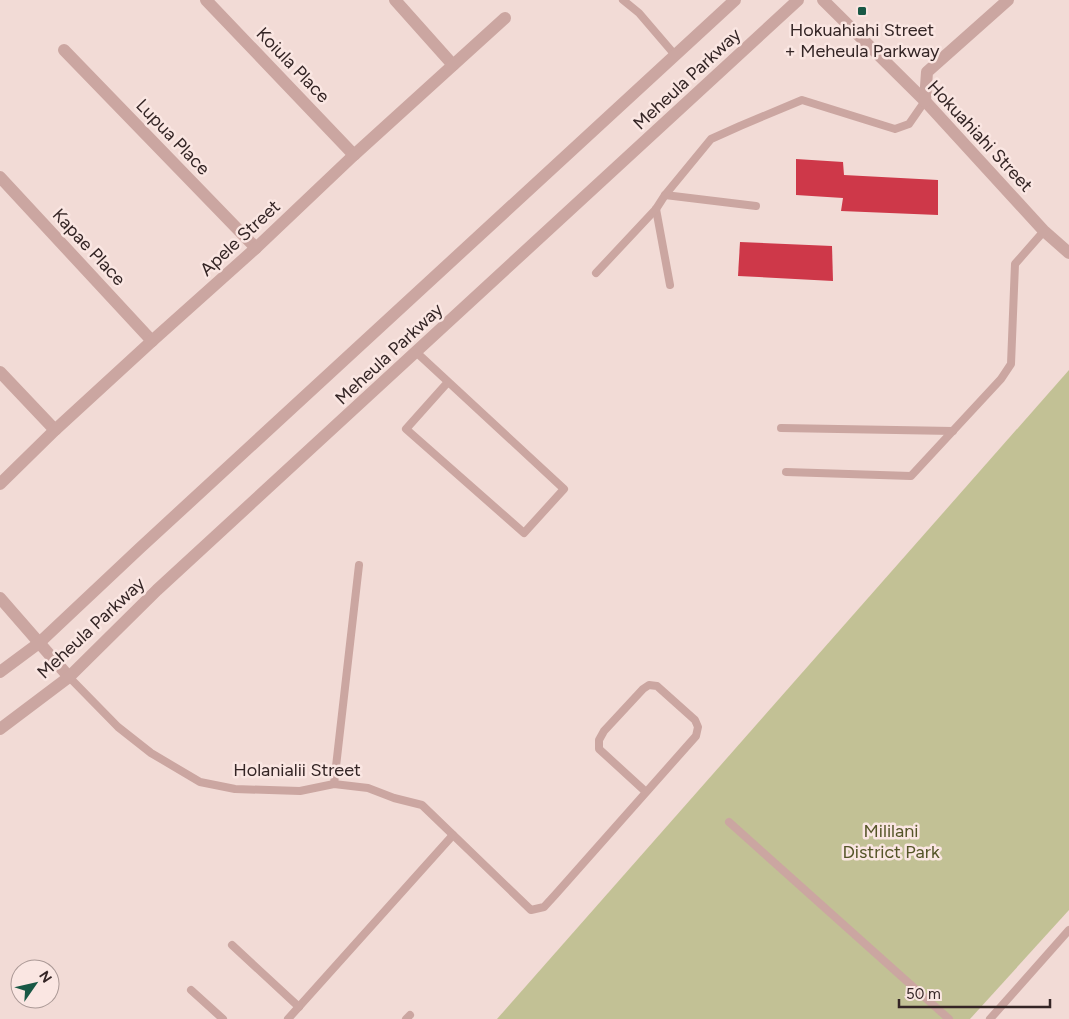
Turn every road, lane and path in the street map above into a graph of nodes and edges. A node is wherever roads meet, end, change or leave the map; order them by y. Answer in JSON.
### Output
{"nodes":[{"id":1,"x":206,"y":0,"type":"edge"},
{"id":2,"x":396,"y":0,"type":"edge"},
{"id":3,"x":623,"y":0,"type":"edge"},
{"id":4,"x":735,"y":0,"type":"edge"},
{"id":5,"x":798,"y":0,"type":"edge"},
{"id":6,"x":823,"y":0,"type":"edge"},
{"id":7,"x":1008,"y":0,"type":"edge"},
{"id":8,"x":505,"y":18,"type":"dead end"},
{"id":9,"x":64,"y":50,"type":"dead end"},
{"id":10,"x":675,"y":55,"type":"junction"},
{"id":11,"x":453,"y":65,"type":"junction"},
{"id":12,"x":925,"y":101,"type":"junction"},
{"id":13,"x":354,"y":155,"type":"junction"},
{"id":14,"x":0,"y":177,"type":"edge"},
{"id":15,"x":665,"y":195,"type":"junction"},
{"id":16,"x":756,"y":206,"type":"dead end"},
{"id":17,"x":656,"y":209,"type":"junction"},
{"id":18,"x":1044,"y":231,"type":"junction"},
{"id":19,"x":256,"y":248,"type":"junction"},
{"id":20,"x":1069,"y":253,"type":"edge"},
{"id":21,"x":596,"y":273,"type":"dead end"},
{"id":22,"x":670,"y":285,"type":"dead end"},
{"id":23,"x":152,"y":340,"type":"junction"},
{"id":24,"x":416,"y":352,"type":"junction"},
{"id":25,"x":0,"y":372,"type":"edge"},
{"id":26,"x":448,"y":382,"type":"junction"},
{"id":27,"x":781,"y":428,"type":"dead end"},
{"id":28,"x":55,"y":430,"type":"junction"},
{"id":29,"x":953,"y":431,"type":"junction"},
{"id":30,"x":786,"y":472,"type":"dead end"},
{"id":31,"x":0,"y":484,"type":"edge"},
{"id":32,"x":359,"y":565,"type":"dead end"},
{"id":33,"x":0,"y":598,"type":"edge"},
{"id":34,"x":39,"y":643,"type":"junction"},
{"id":35,"x":0,"y":672,"type":"edge"},
{"id":36,"x":69,"y":677,"type":"junction"},
{"id":37,"x":0,"y":729,"type":"edge"},
{"id":38,"x":334,"y":784,"type":"junction"},
{"id":39,"x":646,"y":792,"type":"junction"},
{"id":40,"x":728,"y":822,"type":"dead end"},
{"id":41,"x":453,"y":835,"type":"junction"},
{"id":42,"x":1069,"y":930,"type":"edge"},
{"id":43,"x":232,"y":945,"type":"dead end"},
{"id":44,"x":191,"y":990,"type":"dead end"},
{"id":45,"x":299,"y":1007,"type":"junction"},
{"id":46,"x":223,"y":1019,"type":"edge"},
{"id":47,"x":288,"y":1019,"type":"edge"},
{"id":48,"x":949,"y":1019,"type":"edge"},
{"id":49,"x":990,"y":1019,"type":"edge"}],
"edges":[{"from":1,"to":13,"type":"street","name":"Koiula Place"},
{"from":2,"to":11,"type":"street"},
{"from":3,"to":10,"type":"lane"},
{"from":4,"to":10,"type":"street","name":"Meheula Parkway"},
{"from":5,"to":24,"type":"street","name":"Meheula Parkway"},
{"from":6,"to":12,"type":"street","name":"Hokuahiahi Street"},
{"from":7,"to":12,"type":"street"},
{"from":8,"to":11,"type":"street","name":"Apele Street"},
{"from":9,"to":19,"type":"street","name":"Lupua Place"},
{"from":10,"to":34,"type":"street","name":"Meheula Parkway"},
{"from":11,"to":13,"type":"street","name":"Apele Street"},
{"from":12,"to":15,"type":"lane"},
{"from":12,"to":18,"type":"street","name":"Hokuahiahi Street"},
{"from":13,"to":19,"type":"street","name":"Apele Street"},
{"from":14,"to":23,"type":"street","name":"Kapae Place"},
{"from":15,"to":16,"type":"lane"},
{"from":15,"to":17,"type":"lane"},
{"from":17,"to":21,"type":"lane"},
{"from":17,"to":22,"type":"lane"},
{"from":18,"to":20,"type":"street","name":"Hokuahiahi Street"},
{"from":18,"to":29,"type":"lane"},
{"from":19,"to":23,"type":"street","name":"Apele Street"},
{"from":23,"to":28,"type":"street","name":"Apele Street"},
{"from":24,"to":26,"type":"lane"},
{"from":24,"to":36,"type":"street","name":"Meheula Parkway"},
{"from":25,"to":28,"type":"street"},
{"from":26,"to":26,"type":"lane"},
{"from":27,"to":29,"type":"lane"},
{"from":28,"to":31,"type":"street","name":"Apele Street"},
{"from":29,"to":30,"type":"lane"},
{"from":32,"to":38,"type":"lane"},
{"from":33,"to":34,"type":"street","name":"Holanialii Street"},
{"from":34,"to":35,"type":"street","name":"Meheula Parkway"},
{"from":34,"to":36,"type":"street","name":"Holanialii Street"},
{"from":36,"to":37,"type":"street","name":"Meheula Parkway"},
{"from":36,"to":38,"type":"lane","name":"Holanialii Street"},
{"from":38,"to":41,"type":"lane","name":"Holanialii Street"},
{"from":39,"to":39,"type":"lane","name":"Holanialii Street"},
{"from":39,"to":41,"type":"lane","name":"Holanialii Street"},
{"from":40,"to":48,"type":"lane"},
{"from":41,"to":45,"type":"lane"},
{"from":42,"to":49,"type":"lane"},
{"from":43,"to":45,"type":"lane"},
{"from":44,"to":46,"type":"lane"},
{"from":45,"to":47,"type":"lane"}]}
